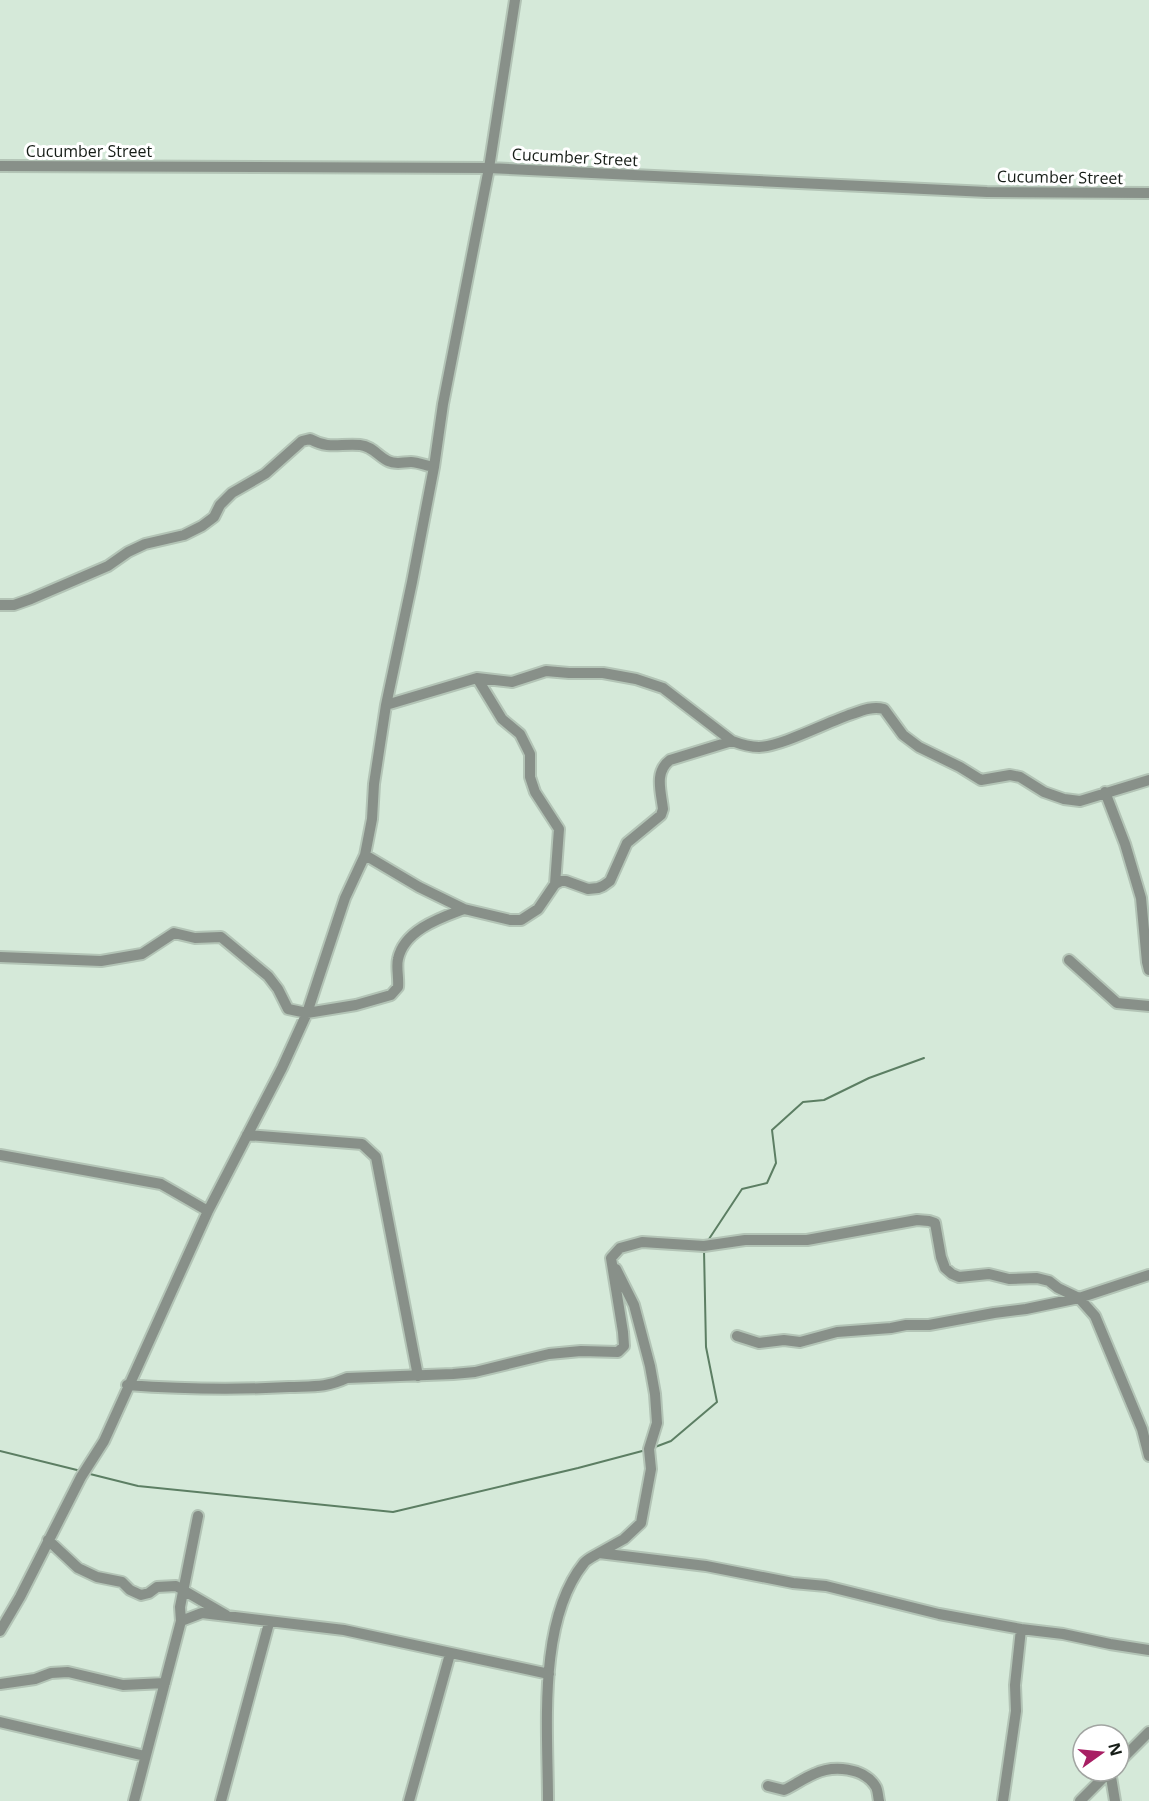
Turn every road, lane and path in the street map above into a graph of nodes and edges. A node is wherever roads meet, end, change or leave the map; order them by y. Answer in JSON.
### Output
{"nodes":[{"id":1,"x":515,"y":0,"type":"edge"},
{"id":2,"x":0,"y":166,"type":"edge"},
{"id":3,"x":489,"y":168,"type":"junction"},
{"id":4,"x":1149,"y":193,"type":"edge"},
{"id":5,"x":434,"y":467,"type":"junction"},
{"id":6,"x":0,"y":604,"type":"edge"},
{"id":7,"x":477,"y":678,"type":"junction"},
{"id":8,"x":386,"y":705,"type":"junction"},
{"id":9,"x":732,"y":741,"type":"junction"},
{"id":10,"x":1149,"y":780,"type":"edge"},
{"id":11,"x":1105,"y":792,"type":"junction"},
{"id":12,"x":365,"y":855,"type":"junction"},
{"id":13,"x":555,"y":884,"type":"junction"},
{"id":14,"x":464,"y":909,"type":"junction"},
{"id":15,"x":0,"y":957,"type":"edge"},
{"id":16,"x":1069,"y":960,"type":"dead end"},
{"id":17,"x":1149,"y":970,"type":"edge"},
{"id":18,"x":1149,"y":1006,"type":"edge"},
{"id":19,"x":307,"y":1013,"type":"junction"},
{"id":20,"x":247,"y":1135,"type":"junction"},
{"id":21,"x":0,"y":1155,"type":"edge"},
{"id":22,"x":207,"y":1211,"type":"junction"},
{"id":23,"x":610,"y":1258,"type":"junction"},
{"id":24,"x":1149,"y":1275,"type":"edge"},
{"id":25,"x":1079,"y":1298,"type":"junction"},
{"id":26,"x":737,"y":1336,"type":"dead end"},
{"id":27,"x":418,"y":1376,"type":"junction"},
{"id":28,"x":127,"y":1386,"type":"junction"},
{"id":29,"x":1149,"y":1456,"type":"edge"},
{"id":30,"x":198,"y":1516,"type":"dead end"},
{"id":31,"x":48,"y":1540,"type":"junction"},
{"id":32,"x":599,"y":1553,"type":"junction"},
{"id":33,"x":183,"y":1591,"type":"junction"},
{"id":34,"x":230,"y":1617,"type":"junction"},
{"id":35,"x":181,"y":1621,"type":"junction"},
{"id":36,"x":269,"y":1623,"type":"junction"},
{"id":37,"x":1021,"y":1629,"type":"junction"},
{"id":38,"x":0,"y":1631,"type":"edge"},
{"id":39,"x":1149,"y":1650,"type":"edge"},
{"id":40,"x":450,"y":1654,"type":"junction"},
{"id":41,"x":549,"y":1674,"type":"junction"},
{"id":42,"x":165,"y":1683,"type":"junction"},
{"id":43,"x":0,"y":1684,"type":"edge"},
{"id":44,"x":0,"y":1722,"type":"edge"},
{"id":45,"x":1149,"y":1732,"type":"edge"},
{"id":46,"x":1131,"y":1750,"type":"edge"},
{"id":47,"x":146,"y":1756,"type":"junction"},
{"id":48,"x":1098,"y":1783,"type":"edge"},
{"id":49,"x":1112,"y":1783,"type":"edge"},
{"id":50,"x":768,"y":1786,"type":"dead end"},
{"id":51,"x":134,"y":1801,"type":"edge"},
{"id":52,"x":221,"y":1801,"type":"edge"},
{"id":53,"x":409,"y":1801,"type":"edge"},
{"id":54,"x":548,"y":1801,"type":"edge"},
{"id":55,"x":879,"y":1801,"type":"edge"},
{"id":56,"x":1003,"y":1801,"type":"edge"},
{"id":57,"x":1080,"y":1801,"type":"edge"},
{"id":58,"x":1115,"y":1801,"type":"edge"}],
"edges":[{"from":1,"to":3,"type":"street"},
{"from":2,"to":3,"type":"street","name":"Cucumber Street"},
{"from":3,"to":4,"type":"street","name":"Cucumber Street"},
{"from":3,"to":5,"type":"street"},
{"from":5,"to":6,"type":"street"},
{"from":5,"to":8,"type":"street"},
{"from":7,"to":8,"type":"street"},
{"from":7,"to":9,"type":"street"},
{"from":7,"to":13,"type":"street"},
{"from":8,"to":12,"type":"street"},
{"from":9,"to":11,"type":"street"},
{"from":9,"to":13,"type":"street"},
{"from":10,"to":11,"type":"street"},
{"from":11,"to":17,"type":"street"},
{"from":12,"to":14,"type":"street"},
{"from":12,"to":19,"type":"street"},
{"from":13,"to":14,"type":"street"},
{"from":14,"to":19,"type":"street"},
{"from":15,"to":19,"type":"street"},
{"from":16,"to":18,"type":"street"},
{"from":19,"to":20,"type":"street"},
{"from":20,"to":22,"type":"street"},
{"from":20,"to":27,"type":"street"},
{"from":21,"to":22,"type":"street"},
{"from":22,"to":28,"type":"street"},
{"from":23,"to":25,"type":"street"},
{"from":23,"to":27,"type":"street"},
{"from":23,"to":32,"type":"street"},
{"from":24,"to":25,"type":"street"},
{"from":25,"to":26,"type":"street"},
{"from":25,"to":29,"type":"street"},
{"from":27,"to":28,"type":"street"},
{"from":28,"to":31,"type":"street"},
{"from":30,"to":33,"type":"street"},
{"from":31,"to":33,"type":"street"},
{"from":31,"to":38,"type":"street"},
{"from":32,"to":37,"type":"street"},
{"from":32,"to":41,"type":"street"},
{"from":33,"to":34,"type":"street"},
{"from":33,"to":35,"type":"street"},
{"from":34,"to":35,"type":"street"},
{"from":34,"to":36,"type":"street"},
{"from":35,"to":42,"type":"street"},
{"from":36,"to":40,"type":"street"},
{"from":36,"to":52,"type":"street"},
{"from":37,"to":39,"type":"street"},
{"from":37,"to":56,"type":"street"},
{"from":40,"to":41,"type":"street"},
{"from":40,"to":53,"type":"street"},
{"from":41,"to":54,"type":"street"},
{"from":42,"to":43,"type":"street"},
{"from":42,"to":47,"type":"street"},
{"from":44,"to":47,"type":"street"},
{"from":45,"to":46,"type":"street"},
{"from":47,"to":51,"type":"street"},
{"from":48,"to":57,"type":"street"},
{"from":49,"to":58,"type":"street"},
{"from":50,"to":55,"type":"street"}]}
